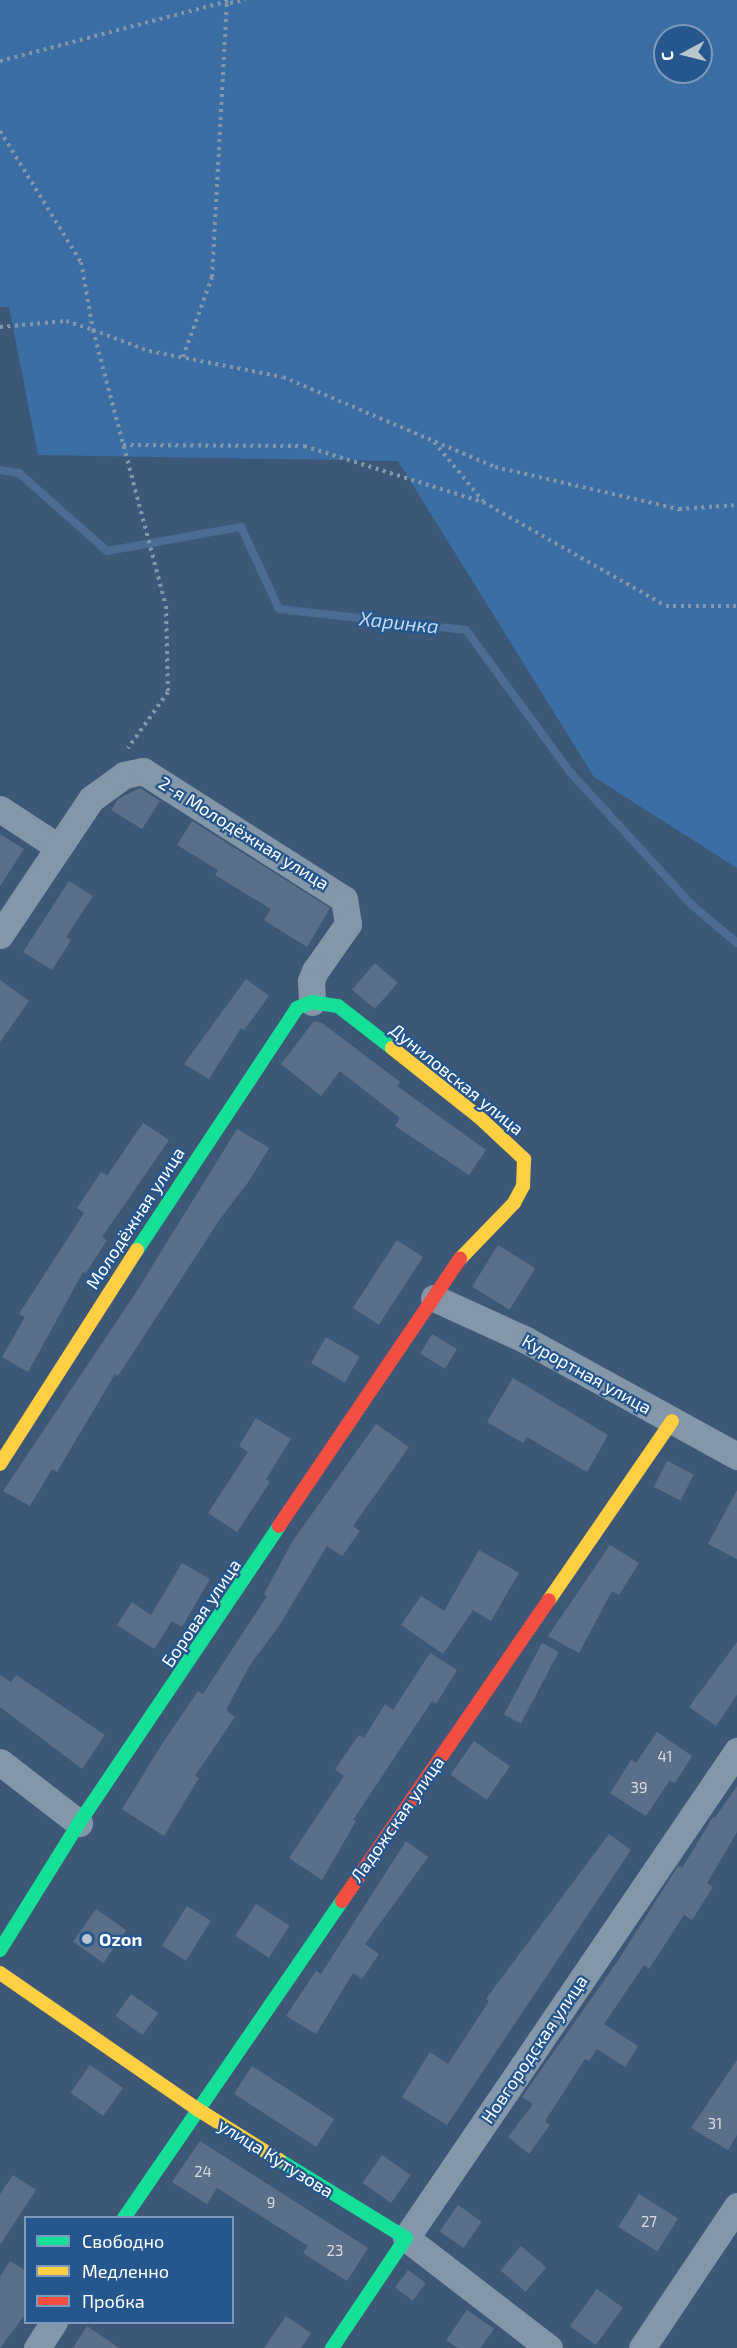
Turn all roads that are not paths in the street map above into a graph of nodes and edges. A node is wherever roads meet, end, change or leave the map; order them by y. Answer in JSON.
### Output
{"nodes":[{"id":1,"x":0,"y":809,"type":"edge"},
{"id":2,"x":58,"y":847,"type":"junction"},
{"id":3,"x":0,"y":935,"type":"edge"},
{"id":4,"x":312,"y":1002,"type":"junction"},
{"id":5,"x":434,"y":1298,"type":"junction"},
{"id":6,"x":672,"y":1421,"type":"junction"},
{"id":7,"x":737,"y":1456,"type":"edge"},
{"id":8,"x":0,"y":1464,"type":"edge"},
{"id":9,"x":737,"y":1751,"type":"edge"},
{"id":10,"x":0,"y":1762,"type":"edge"},
{"id":11,"x":78,"y":1823,"type":"junction"},
{"id":12,"x":0,"y":1950,"type":"edge"},
{"id":13,"x":0,"y":1973,"type":"edge"},
{"id":14,"x":197,"y":2109,"type":"junction"},
{"id":15,"x":737,"y":2206,"type":"edge"},
{"id":16,"x":125,"y":2216,"type":"edge"},
{"id":17,"x":406,"y":2238,"type":"junction"},
{"id":18,"x":53,"y":2324,"type":"edge"},
{"id":19,"x":37,"y":2348,"type":"edge"},
{"id":20,"x":332,"y":2348,"type":"edge"},
{"id":21,"x":549,"y":2348,"type":"edge"},
{"id":22,"x":642,"y":2348,"type":"edge"}],
"edges":[{"from":1,"to":2,"type":"street"},
{"from":2,"to":3,"type":"street","name":"2-я Молодёжная улица"},
{"from":2,"to":4,"type":"street","name":"2-я Молодёжная улица"},
{"from":4,"to":5,"type":"street","name":"Дуниловская улица"},
{"from":4,"to":8,"type":"street","name":"Молодёжная улица"},
{"from":5,"to":6,"type":"street","name":"Курортная улица"},
{"from":5,"to":11,"type":"street","name":"Боровая улица"},
{"from":6,"to":7,"type":"street","name":"Курортная улица"},
{"from":6,"to":14,"type":"street","name":"Ладожская улица"},
{"from":9,"to":17,"type":"street","name":"Новгородская улица"},
{"from":10,"to":11,"type":"street"},
{"from":11,"to":12,"type":"street","name":"Боровая улица"},
{"from":13,"to":14,"type":"street","name":"улица Кутузова"},
{"from":14,"to":16,"type":"street","name":"Ладожская улица"},
{"from":14,"to":17,"type":"street","name":"улица Кутузова"},
{"from":15,"to":22,"type":"street"},
{"from":17,"to":20,"type":"street","name":"Новгородская улица"},
{"from":17,"to":21,"type":"street","name":"улица Кутузова"},
{"from":18,"to":19,"type":"street"}]}
